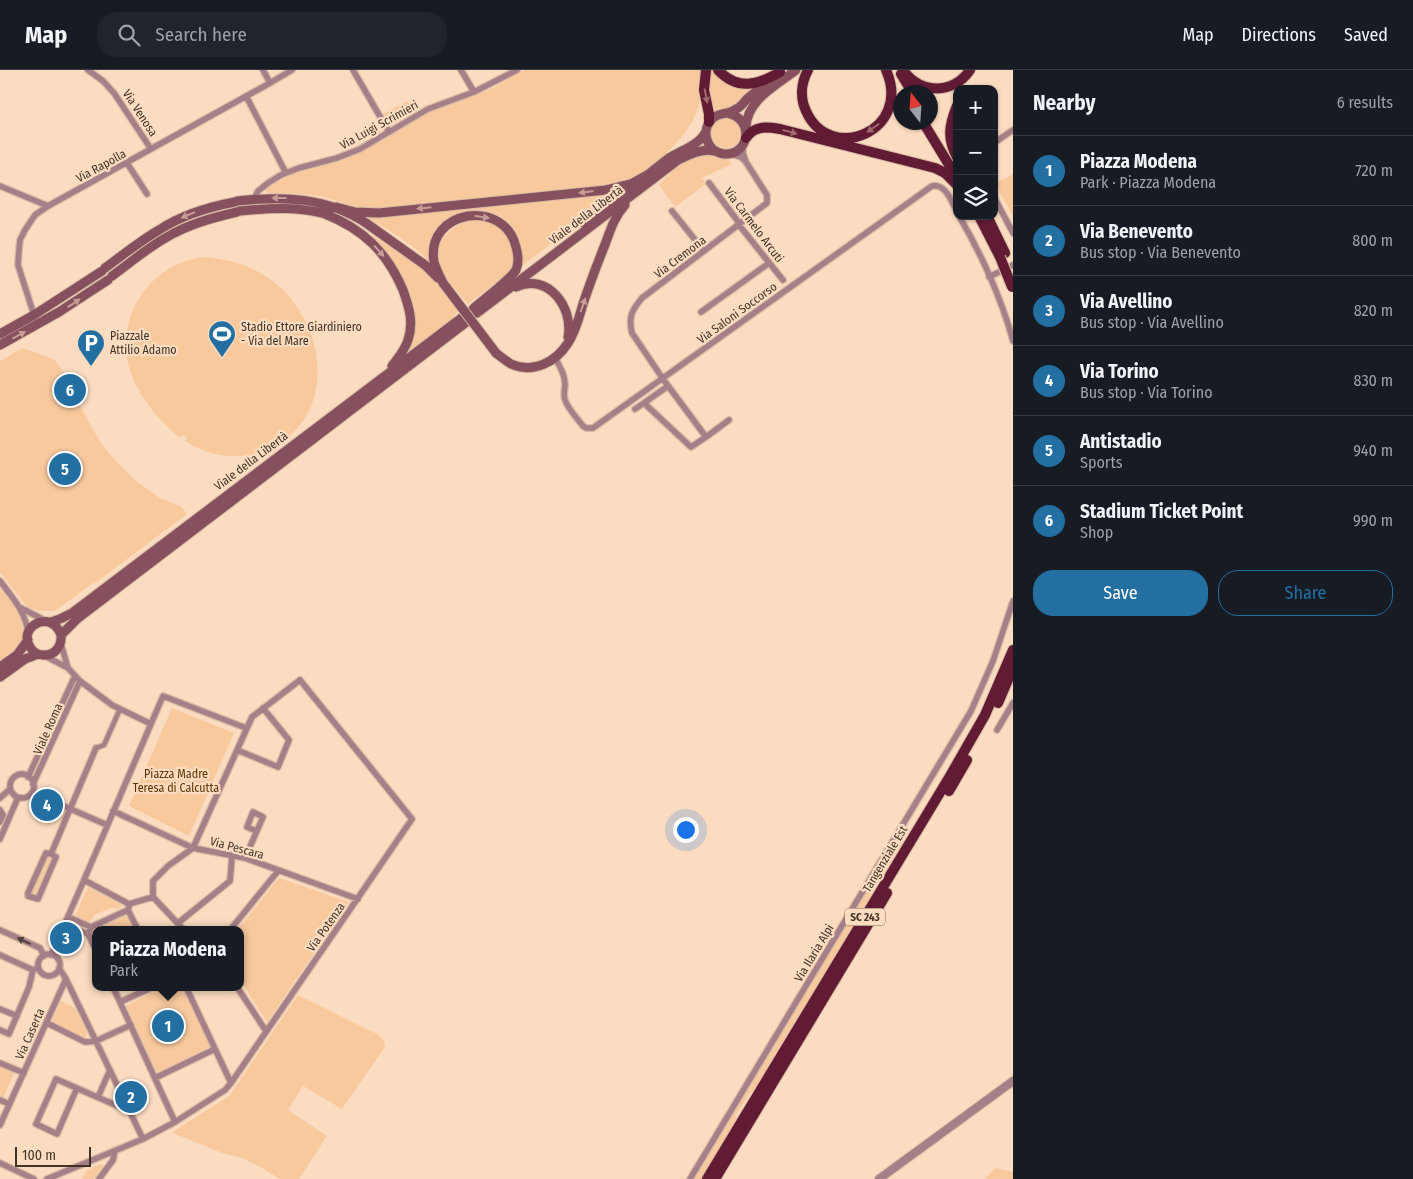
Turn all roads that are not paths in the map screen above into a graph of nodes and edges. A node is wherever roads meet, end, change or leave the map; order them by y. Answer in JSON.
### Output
{"nodes":[{"id":1,"x":88,"y":70,"type":"edge"},
{"id":2,"x":263,"y":70,"type":"edge"},
{"id":3,"x":292,"y":70,"type":"edge"},
{"id":4,"x":353,"y":70,"type":"edge"},
{"id":5,"x":461,"y":70,"type":"edge"},
{"id":6,"x":517,"y":70,"type":"edge"},
{"id":7,"x":706,"y":70,"type":"edge"},
{"id":8,"x":718,"y":70,"type":"edge"},
{"id":9,"x":796,"y":70,"type":"edge"},
{"id":10,"x":808,"y":70,"type":"edge"},
{"id":11,"x":886,"y":70,"type":"edge"},
{"id":12,"x":891,"y":70,"type":"edge"},
{"id":13,"x":899,"y":70,"type":"edge"},
{"id":14,"x":903,"y":70,"type":"edge"},
{"id":15,"x":971,"y":70,"type":"edge"},
{"id":16,"x":781,"y":71,"type":"edge"},
{"id":17,"x":270,"y":83,"type":"junction"},
{"id":18,"x":901,"y":85,"type":"edge"},
{"id":19,"x":908,"y":85,"type":"edge"},
{"id":20,"x":965,"y":85,"type":"edge"},
{"id":21,"x":474,"y":92,"type":"junction"},
{"id":22,"x":246,"y":96,"type":"junction"},
{"id":23,"x":727,"y":113,"type":"junction"},
{"id":24,"x":953,"y":115,"type":"edge"},
{"id":25,"x":709,"y":122,"type":"junction"},
{"id":26,"x":928,"y":130,"type":"edge"},
{"id":27,"x":935,"y":130,"type":"edge"},
{"id":28,"x":1013,"y":130,"type":"edge"},
{"id":29,"x":389,"y":132,"type":"junction"},
{"id":30,"x":705,"y":133,"type":"junction"},
{"id":31,"x":745,"y":137,"type":"junction"},
{"id":32,"x":998,"y":140,"type":"edge"},
{"id":33,"x":151,"y":149,"type":"junction"},
{"id":34,"x":953,"y":149,"type":"edge"},
{"id":35,"x":715,"y":151,"type":"junction"},
{"id":36,"x":726,"y":154,"type":"junction"},
{"id":37,"x":953,"y":159,"type":"edge"},
{"id":38,"x":746,"y":162,"type":"junction"},
{"id":39,"x":127,"y":163,"type":"junction"},
{"id":40,"x":667,"y":168,"type":"junction"},
{"id":41,"x":286,"y":173,"type":"junction"},
{"id":42,"x":649,"y":174,"type":"junction"},
{"id":43,"x":955,"y":175,"type":"edge"},
{"id":44,"x":953,"y":181,"type":"edge"},
{"id":45,"x":709,"y":182,"type":"dead end"},
{"id":46,"x":0,"y":186,"type":"edge"},
{"id":47,"x":148,"y":194,"type":"dead end"},
{"id":48,"x":254,"y":199,"type":"junction"},
{"id":49,"x":304,"y":199,"type":"junction"},
{"id":50,"x":236,"y":202,"type":"junction"},
{"id":51,"x":953,"y":205,"type":"edge"},
{"id":52,"x":998,"y":205,"type":"edge"},
{"id":53,"x":48,"y":206,"type":"junction"},
{"id":54,"x":336,"y":207,"type":"junction"},
{"id":55,"x":303,"y":209,"type":"junction"},
{"id":56,"x":672,"y":211,"type":"dead end"},
{"id":57,"x":238,"y":212,"type":"junction"},
{"id":58,"x":325,"y":214,"type":"junction"},
{"id":59,"x":962,"y":220,"type":"edge"},
{"id":60,"x":981,"y":220,"type":"edge"},
{"id":61,"x":989,"y":220,"type":"edge"},
{"id":62,"x":739,"y":225,"type":"junction"},
{"id":63,"x":1013,"y":233,"type":"edge"},
{"id":64,"x":387,"y":239,"type":"junction"},
{"id":65,"x":704,"y":251,"type":"junction"},
{"id":66,"x":1003,"y":255,"type":"junction"},
{"id":67,"x":769,"y":263,"type":"junction"},
{"id":68,"x":1013,"y":265,"type":"edge"},
{"id":69,"x":104,"y":270,"type":"junction"},
{"id":70,"x":1013,"y":272,"type":"edge"},
{"id":71,"x":990,"y":277,"type":"junction"},
{"id":72,"x":110,"y":278,"type":"junction"},
{"id":73,"x":783,"y":280,"type":"dead end"},
{"id":74,"x":443,"y":284,"type":"junction"},
{"id":75,"x":1012,"y":289,"type":"edge"},
{"id":76,"x":475,"y":311,"type":"junction"},
{"id":77,"x":701,"y":312,"type":"dead end"},
{"id":78,"x":34,"y":315,"type":"junction"},
{"id":79,"x":38,"y":324,"type":"junction"},
{"id":80,"x":0,"y":334,"type":"edge"},
{"id":81,"x":1013,"y":341,"type":"edge"},
{"id":82,"x":0,"y":345,"type":"edge"},
{"id":83,"x":564,"y":350,"type":"junction"},
{"id":84,"x":555,"y":358,"type":"junction"},
{"id":85,"x":380,"y":379,"type":"junction"},
{"id":86,"x":663,"y":379,"type":"junction"},
{"id":87,"x":668,"y":386,"type":"junction"},
{"id":88,"x":644,"y":403,"type":"junction"},
{"id":89,"x":635,"y":409,"type":"dead end"},
{"id":90,"x":729,"y":420,"type":"dead end"},
{"id":91,"x":706,"y":437,"type":"junction"},
{"id":92,"x":0,"y":580,"type":"edge"},
{"id":93,"x":1013,"y":601,"type":"edge"},
{"id":94,"x":19,"y":606,"type":"junction"},
{"id":95,"x":48,"y":622,"type":"junction"},
{"id":96,"x":28,"y":637,"type":"junction"},
{"id":97,"x":61,"y":639,"type":"junction"},
{"id":98,"x":1013,"y":650,"type":"edge"},
{"id":99,"x":41,"y":655,"type":"junction"},
{"id":100,"x":0,"y":667,"type":"edge"},
{"id":101,"x":68,"y":668,"type":"junction"},
{"id":102,"x":1013,"y":668,"type":"edge"},
{"id":103,"x":0,"y":677,"type":"edge"},
{"id":104,"x":78,"y":679,"type":"junction"},
{"id":105,"x":1013,"y":703,"type":"edge"},
{"id":106,"x":263,"y":708,"type":"junction"},
{"id":107,"x":120,"y":709,"type":"junction"},
{"id":108,"x":152,"y":724,"type":"junction"},
{"id":109,"x":246,"y":728,"type":"junction"},
{"id":110,"x":997,"y":730,"type":"dead end"},
{"id":111,"x":96,"y":748,"type":"joint"},
{"id":112,"x":237,"y":750,"type":"junction"},
{"id":113,"x":28,"y":777,"type":"junction"},
{"id":114,"x":33,"y":784,"type":"junction"},
{"id":115,"x":10,"y":789,"type":"junction"},
{"id":116,"x":32,"y":792,"type":"junction"},
{"id":117,"x":16,"y":796,"type":"junction"},
{"id":118,"x":0,"y":798,"type":"edge"},
{"id":119,"x":70,"y":808,"type":"junction"},
{"id":120,"x":0,"y":810,"type":"edge"},
{"id":121,"x":113,"y":811,"type":"junction"},
{"id":122,"x":0,"y":822,"type":"edge"},
{"id":123,"x":107,"y":825,"type":"junction"},
{"id":124,"x":256,"y":832,"type":"dead end"},
{"id":125,"x":0,"y":839,"type":"edge"},
{"id":126,"x":193,"y":848,"type":"junction"},
{"id":127,"x":51,"y":854,"type":"junction"},
{"id":128,"x":232,"y":856,"type":"junction"},
{"id":129,"x":245,"y":858,"type":"junction"},
{"id":130,"x":278,"y":871,"type":"junction"},
{"id":131,"x":84,"y":880,"type":"junction"},
{"id":132,"x":153,"y":897,"type":"junction"},
{"id":133,"x":358,"y":899,"type":"junction"},
{"id":134,"x":129,"y":907,"type":"junction"},
{"id":135,"x":68,"y":917,"type":"junction"},
{"id":136,"x":178,"y":923,"type":"junction"},
{"id":137,"x":64,"y":924,"type":"junction"},
{"id":138,"x":93,"y":926,"type":"edge"},
{"id":139,"x":136,"y":926,"type":"edge"},
{"id":140,"x":181,"y":926,"type":"edge"},
{"id":141,"x":233,"y":926,"type":"edge"},
{"id":142,"x":91,"y":927,"type":"joint"},
{"id":143,"x":0,"y":930,"type":"edge"},
{"id":144,"x":88,"y":934,"type":"junction"},
{"id":145,"x":92,"y":942,"type":"edge"},
{"id":146,"x":0,"y":955,"type":"edge"},
{"id":147,"x":47,"y":955,"type":"junction"},
{"id":148,"x":59,"y":968,"type":"junction"},
{"id":149,"x":36,"y":969,"type":"junction"},
{"id":150,"x":66,"y":979,"type":"junction"},
{"id":151,"x":115,"y":991,"type":"edge"},
{"id":152,"x":144,"y":991,"type":"edge"},
{"id":153,"x":188,"y":991,"type":"edge"},
{"id":154,"x":240,"y":991,"type":"edge"},
{"id":155,"x":120,"y":1002,"type":"junction"},
{"id":156,"x":0,"y":1009,"type":"edge"},
{"id":157,"x":17,"y":1016,"type":"junction"},
{"id":158,"x":47,"y":1023,"type":"junction"},
{"id":159,"x":131,"y":1025,"type":"junction"},
{"id":160,"x":0,"y":1030,"type":"edge"},
{"id":161,"x":266,"y":1031,"type":"junction"},
{"id":162,"x":96,"y":1041,"type":"junction"},
{"id":163,"x":215,"y":1049,"type":"junction"},
{"id":164,"x":0,"y":1063,"type":"edge"},
{"id":165,"x":110,"y":1070,"type":"junction"},
{"id":166,"x":24,"y":1073,"type":"junction"},
{"id":167,"x":155,"y":1078,"type":"junction"},
{"id":168,"x":1013,"y":1081,"type":"edge"},
{"id":169,"x":231,"y":1083,"type":"junction"},
{"id":170,"x":77,"y":1088,"type":"junction"},
{"id":171,"x":98,"y":1097,"type":"junction"},
{"id":172,"x":0,"y":1100,"type":"edge"},
{"id":173,"x":9,"y":1104,"type":"junction"},
{"id":174,"x":129,"y":1111,"type":"junction"},
{"id":175,"x":175,"y":1122,"type":"junction"},
{"id":176,"x":0,"y":1125,"type":"edge"},
{"id":177,"x":143,"y":1139,"type":"junction"},
{"id":178,"x":115,"y":1151,"type":"junction"},
{"id":179,"x":0,"y":1163,"type":"edge"},
{"id":180,"x":34,"y":1179,"type":"edge"},
{"id":181,"x":47,"y":1179,"type":"edge"},
{"id":182,"x":99,"y":1179,"type":"edge"},
{"id":183,"x":690,"y":1179,"type":"edge"},
{"id":184,"x":707,"y":1179,"type":"edge"},
{"id":185,"x":715,"y":1179,"type":"edge"},
{"id":186,"x":879,"y":1179,"type":"edge"}],
"edges":[{"from":1,"to":33,"type":"street","name":"Via Venosa"},
{"from":2,"to":17,"type":"street"},
{"from":3,"to":17,"type":"street","name":"Via Rapolla"},
{"from":4,"to":29,"type":"street"},
{"from":5,"to":21,"type":"street"},
{"from":6,"to":21,"type":"street","name":"Via Luigi Scrimieri"},
{"from":7,"to":25,"type":"highway","one_way":true},
{"from":8,"to":16,"type":"highway"},
{"from":9,"to":31,"type":"main road"},
{"from":11,"to":10,"type":"highway","one_way":true},
{"from":12,"to":18,"type":"highway"},
{"from":13,"to":19,"type":"highway"},
{"from":14,"to":15,"type":"highway"},
{"from":15,"to":20,"type":"highway"},
{"from":16,"to":23,"type":"main road"},
{"from":17,"to":22,"type":"street","name":"Via Rapolla"},
{"from":21,"to":29,"type":"street","name":"Via Luigi Scrimieri"},
{"from":22,"to":33,"type":"street","name":"Via Rapolla"},
{"from":22,"to":41,"type":"street"},
{"from":23,"to":25,"type":"main road"},
{"from":23,"to":31,"type":"main road"},
{"from":24,"to":34,"type":"highway"},
{"from":25,"to":30,"type":"main road"},
{"from":26,"to":43,"type":"highway"},
{"from":27,"to":37,"type":"highway"},
{"from":28,"to":32,"type":"street"},
{"from":29,"to":41,"type":"street","name":"Via Luigi Scrimieri"},
{"from":30,"to":35,"type":"main road"},
{"from":30,"to":42,"type":"main road","name":"Viale della Libertà"},
{"from":31,"to":36,"type":"main road"},
{"from":31,"to":38,"type":"street","name":"Via Cremona"},
{"from":31,"to":44,"type":"highway","one_way":true},
{"from":33,"to":39,"type":"street","name":"Via Rapolla"},
{"from":35,"to":36,"type":"main road","name":"Viale della Libertà"},
{"from":35,"to":40,"type":"main road","name":"Viale della Libertà"},
{"from":36,"to":38,"type":"street"},
{"from":38,"to":62,"type":"street","name":"Via Cremona"},
{"from":39,"to":47,"type":"street"},
{"from":39,"to":53,"type":"street","name":"Via Rapolla"},
{"from":40,"to":76,"type":"main road","name":"Viale della Libertà"},
{"from":83,"to":40,"type":"main road","one_way":true},
{"from":41,"to":48,"type":"street","name":"Via Luigi Scrimieri"},
{"from":42,"to":54,"type":"main road","one_way":true},
{"from":42,"to":76,"type":"main road","name":"Viale della Libertà"},
{"from":45,"to":62,"type":"street","name":"Via Carmelo Arcuti"},
{"from":46,"to":53,"type":"street"},
{"from":49,"to":48,"type":"main road","one_way":true},
{"from":48,"to":50,"type":"main road"},
{"from":49,"to":54,"type":"main road"},
{"from":49,"to":55,"type":"main road"},
{"from":50,"to":57,"type":"main road"},
{"from":50,"to":69,"type":"main road","one_way":true},
{"from":51,"to":86,"type":"street","name":"Via Saloni Soccorso"},
{"from":52,"to":63,"type":"street"},
{"from":53,"to":78,"type":"street","name":"Via Rapolla"},
{"from":54,"to":64,"type":"main road"},
{"from":55,"to":57,"type":"main road"},
{"from":55,"to":58,"type":"main road"},
{"from":56,"to":65,"type":"street"},
{"from":57,"to":72,"type":"main road"},
{"from":58,"to":64,"type":"main road"},
{"from":58,"to":85,"type":"main road","one_way":true},
{"from":59,"to":71,"type":"street"},
{"from":60,"to":66,"type":"highway"},
{"from":61,"to":66,"type":"highway"},
{"from":62,"to":65,"type":"street","name":"Via Cremona"},
{"from":62,"to":67,"type":"street","name":"Via Carmelo Arcuti"},
{"from":64,"to":74,"type":"main road"},
{"from":65,"to":86,"type":"street","name":"Via Cremona"},
{"from":66,"to":70,"type":"highway"},
{"from":66,"to":75,"type":"highway","bridge":true},
{"from":67,"to":73,"type":"street","name":"Via Carmelo Arcuti"},
{"from":67,"to":77,"type":"street"},
{"from":68,"to":71,"type":"street"},
{"from":69,"to":72,"type":"main road"},
{"from":69,"to":78,"type":"main road"},
{"from":71,"to":81,"type":"street"},
{"from":79,"to":72,"type":"main road","one_way":true},
{"from":74,"to":76,"type":"main road","one_way":true},
{"from":74,"to":84,"type":"main road","bridge":true},
{"from":76,"to":83,"type":"main road"},
{"from":78,"to":79,"type":"main road"},
{"from":78,"to":80,"type":"main road"},
{"from":82,"to":79,"type":"main road","one_way":true},
{"from":83,"to":84,"type":"main road"},
{"from":84,"to":86,"type":"street","name":"Via Saloni Soccorso"},
{"from":85,"to":95,"type":"main road","name":"Viale della Libertà"},
{"from":85,"to":97,"type":"main road","name":"Viale della Libertà"},
{"from":86,"to":87,"type":"street","name":"Via Cremona"},
{"from":87,"to":88,"type":"street"},
{"from":87,"to":91,"type":"street","name":"Via Cremona"},
{"from":88,"to":89,"type":"street"},
{"from":88,"to":91,"type":"street"},
{"from":90,"to":91,"type":"street"},
{"from":92,"to":94,"type":"street"},
{"from":93,"to":183,"type":"street","name":"Via Ilaria Alpi"},
{"from":94,"to":95,"type":"street"},
{"from":94,"to":96,"type":"street"},
{"from":95,"to":96,"type":"main road","name":"Viale della Libertà"},
{"from":95,"to":97,"type":"main road"},
{"from":96,"to":99,"type":"main road"},
{"from":96,"to":100,"type":"main road","name":"Viale della Libertà"},
{"from":97,"to":99,"type":"main road","name":"Viale della Libertà"},
{"from":97,"to":101,"type":"street"},
{"from":98,"to":184,"type":"highway","name":"Tangenziale Est","number":"SC 243"},
{"from":99,"to":101,"type":"street"},
{"from":99,"to":103,"type":"main road","name":"Viale della Libertà"},
{"from":101,"to":104,"type":"street"},
{"from":102,"to":185,"type":"highway","name":"Tangenziale Est","number":"SC 243"},
{"from":104,"to":107,"type":"street"},
{"from":104,"to":113,"type":"street","name":"Viale Roma"},
{"from":104,"to":114,"type":"street","name":"Viale Roma"},
{"from":105,"to":110,"type":"street"},
{"from":106,"to":109,"type":"street"},
{"from":106,"to":112,"type":"street"},
{"from":106,"to":133,"type":"street","name":"Via Potenza"},
{"from":107,"to":108,"type":"street"},
{"from":107,"to":111,"type":"street"},
{"from":108,"to":109,"type":"street"},
{"from":108,"to":121,"type":"street"},
{"from":109,"to":112,"type":"street"},
{"from":111,"to":119,"type":"street"},
{"from":112,"to":126,"type":"street"},
{"from":113,"to":114,"type":"street"},
{"from":113,"to":115,"type":"street"},
{"from":114,"to":116,"type":"street","name":"Viale Roma"},
{"from":115,"to":117,"type":"street"},
{"from":115,"to":118,"type":"street"},
{"from":116,"to":117,"type":"street"},
{"from":116,"to":119,"type":"street"},
{"from":117,"to":125,"type":"street"},
{"from":119,"to":123,"type":"street"},
{"from":119,"to":127,"type":"street"},
{"from":120,"to":122,"type":"street"},
{"from":121,"to":123,"type":"street"},
{"from":121,"to":126,"type":"street","name":"Via Pescara"},
{"from":123,"to":131,"type":"street"},
{"from":124,"to":129,"type":"street"},
{"from":126,"to":128,"type":"street","name":"Via Pescara"},
{"from":126,"to":132,"type":"street"},
{"from":127,"to":127,"type":"street"},
{"from":128,"to":129,"type":"street","name":"Via Pescara"},
{"from":128,"to":136,"type":"street"},
{"from":129,"to":130,"type":"street","name":"Via Pescara"},
{"from":130,"to":133,"type":"street","name":"Via Pescara"},
{"from":130,"to":141,"type":"street"},
{"from":131,"to":134,"type":"street"},
{"from":131,"to":135,"type":"street"},
{"from":132,"to":134,"type":"street"},
{"from":132,"to":136,"type":"street"},
{"from":133,"to":161,"type":"street","name":"Via Potenza"},
{"from":134,"to":138,"type":"street"},
{"from":134,"to":139,"type":"street"},
{"from":135,"to":137,"type":"street"},
{"from":135,"to":142,"type":"street"},
{"from":136,"to":140,"type":"street"},
{"from":137,"to":144,"type":"street"},
{"from":137,"to":147,"type":"street"},
{"from":142,"to":144,"type":"street"},
{"from":147,"to":143,"type":"street","one_way":true},
{"from":144,"to":145,"type":"street"},
{"from":146,"to":149,"type":"street"},
{"from":147,"to":148,"type":"street"},
{"from":147,"to":149,"type":"street"},
{"from":148,"to":149,"type":"street"},
{"from":148,"to":150,"type":"street"},
{"from":149,"to":157,"type":"street"},
{"from":150,"to":158,"type":"street","name":"Via Caserta"},
{"from":150,"to":162,"type":"street"},
{"from":151,"to":155,"type":"street"},
{"from":152,"to":155,"type":"street"},
{"from":153,"to":163,"type":"street"},
{"from":154,"to":161,"type":"street"},
{"from":155,"to":159,"type":"street"},
{"from":156,"to":157,"type":"street"},
{"from":157,"to":160,"type":"street"},
{"from":158,"to":162,"type":"street"},
{"from":158,"to":166,"type":"street","name":"Via Caserta"},
{"from":159,"to":162,"type":"street"},
{"from":159,"to":167,"type":"street"},
{"from":161,"to":169,"type":"street","name":"Via Potenza"},
{"from":162,"to":165,"type":"street"},
{"from":163,"to":167,"type":"street"},
{"from":163,"to":169,"type":"street"},
{"from":164,"to":166,"type":"street"},
{"from":165,"to":171,"type":"street"},
{"from":165,"to":174,"type":"street"},
{"from":166,"to":173,"type":"street","name":"Via Caserta"},
{"from":167,"to":175,"type":"street"},
{"from":168,"to":186,"type":"street"},
{"from":169,"to":175,"type":"street","name":"Via Potenza"},
{"from":170,"to":170,"type":"street"},
{"from":170,"to":171,"type":"street"},
{"from":171,"to":174,"type":"street"},
{"from":172,"to":173,"type":"street"},
{"from":173,"to":176,"type":"street","name":"Via Caserta"},
{"from":174,"to":177,"type":"street"},
{"from":175,"to":177,"type":"street","name":"Via Potenza"},
{"from":177,"to":178,"type":"street","name":"Via Potenza"},
{"from":178,"to":181,"type":"street","name":"Via Potenza"},
{"from":178,"to":182,"type":"street"},
{"from":179,"to":180,"type":"street"}]}
